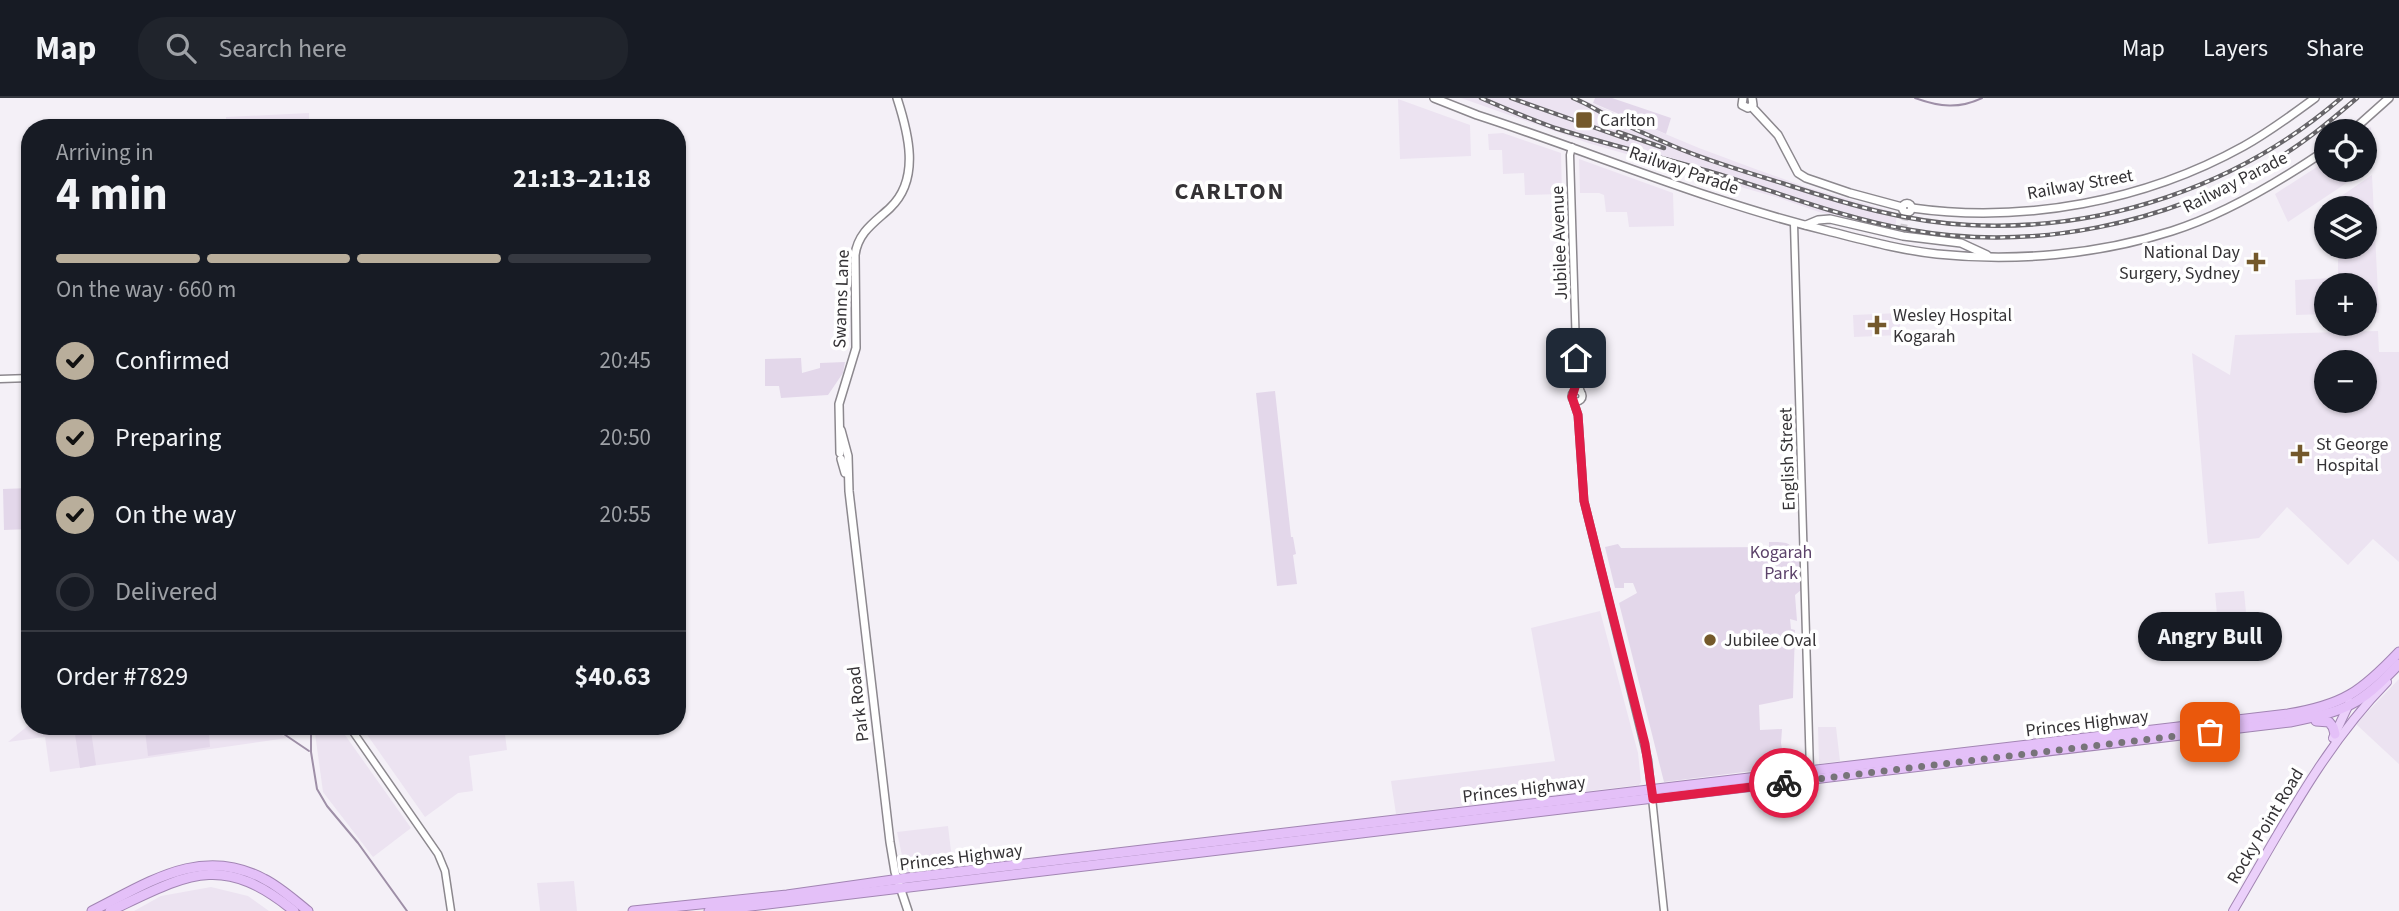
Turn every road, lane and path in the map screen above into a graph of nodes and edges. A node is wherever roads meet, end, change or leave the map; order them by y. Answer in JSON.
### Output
{"nodes":[{"id":1,"x":897,"y":98,"type":"edge"},
{"id":2,"x":1434,"y":98,"type":"edge"},
{"id":3,"x":1743,"y":98,"type":"edge"},
{"id":4,"x":2315,"y":98,"type":"edge"},
{"id":5,"x":2389,"y":98,"type":"edge"},
{"id":6,"x":1752,"y":102,"type":"edge"},
{"id":7,"x":2365,"y":119,"type":"edge"},
{"id":8,"x":1572,"y":147,"type":"junction"},
{"id":9,"x":2314,"y":158,"type":"edge"},
{"id":10,"x":1794,"y":224,"type":"junction"},
{"id":11,"x":1805,"y":226,"type":"junction"},
{"id":12,"x":1956,"y":243,"type":"junction"},
{"id":13,"x":1964,"y":256,"type":"junction"},
{"id":14,"x":1990,"y":257,"type":"junction"},
{"id":15,"x":847,"y":377,"type":"joint"},
{"id":16,"x":21,"y":378,"type":"edge"},
{"id":17,"x":0,"y":379,"type":"edge"},
{"id":18,"x":2399,"y":652,"type":"edge"},
{"id":19,"x":2399,"y":666,"type":"edge"},
{"id":20,"x":2354,"y":693,"type":"junction"},
{"id":21,"x":2347,"y":708,"type":"junction"},
{"id":22,"x":2290,"y":722,"type":"junction"},
{"id":23,"x":2335,"y":734,"type":"junction"},
{"id":24,"x":355,"y":735,"type":"edge"},
{"id":25,"x":2325,"y":757,"type":"junction"},
{"id":26,"x":1810,"y":772,"type":"junction"},
{"id":27,"x":1652,"y":794,"type":"junction"},
{"id":28,"x":899,"y":884,"type":"junction"},
{"id":29,"x":92,"y":911,"type":"edge"},
{"id":30,"x":110,"y":911,"type":"edge"},
{"id":31,"x":294,"y":911,"type":"edge"},
{"id":32,"x":308,"y":911,"type":"edge"},
{"id":33,"x":451,"y":911,"type":"edge"},
{"id":34,"x":633,"y":911,"type":"edge"},
{"id":35,"x":709,"y":911,"type":"edge"},
{"id":36,"x":908,"y":911,"type":"edge"},
{"id":37,"x":1664,"y":911,"type":"edge"},
{"id":38,"x":2233,"y":911,"type":"edge"}],
"edges":[{"from":1,"to":15,"type":"main road","name":"Swanns Lane"},
{"from":2,"to":8,"type":"main road","name":"Railway Parade"},
{"from":3,"to":6,"type":"main road","name":"Railway Street"},
{"from":4,"to":6,"type":"main road","name":"Railway Street"},
{"from":5,"to":7,"type":"main road"},
{"from":8,"to":10,"type":"main road","name":"Railway Parade"},
{"from":8,"to":27,"type":"street","name":"Jubilee Avenue"},
{"from":9,"to":14,"type":"main road","name":"Railway Parade"},
{"from":10,"to":11,"type":"main road","name":"Railway Parade"},
{"from":10,"to":26,"type":"street","name":"English Street"},
{"from":11,"to":12,"type":"main road","name":"Railway Parade"},
{"from":11,"to":13,"type":"main road","name":"Railway Parade"},
{"from":12,"to":13,"type":"main road"},
{"from":12,"to":14,"type":"main road","name":"Railway Parade"},
{"from":13,"to":14,"type":"main road","name":"Railway Parade"},
{"from":15,"to":28,"type":"main road","name":"Park Road"},
{"from":16,"to":17,"type":"street"},
{"from":18,"to":20,"type":"highway","name":"Princes Highway"},
{"from":19,"to":21,"type":"highway","name":"Princes Highway"},
{"from":19,"to":25,"type":"main road","name":"Rocky Point Road"},
{"from":20,"to":21,"type":"main road","name":"Rocky Point Road"},
{"from":20,"to":26,"type":"highway","name":"Princes Highway"},
{"from":21,"to":22,"type":"highway","name":"Princes Highway"},
{"from":21,"to":23,"type":"main road","name":"Rocky Point Road"},
{"from":22,"to":23,"type":"highway"},
{"from":22,"to":27,"type":"highway","name":"Princes Highway"},
{"from":23,"to":25,"type":"main road","name":"Rocky Point Road"},
{"from":24,"to":33,"type":"street"},
{"from":25,"to":38,"type":"main road","name":"Rocky Point Road"},
{"from":26,"to":27,"type":"highway","name":"Princes Highway"},
{"from":27,"to":28,"type":"highway","name":"Princes Highway"},
{"from":27,"to":37,"type":"street","name":"Jubilee Avenue"},
{"from":28,"to":34,"type":"highway","name":"Princes Highway"},
{"from":28,"to":35,"type":"highway","name":"Princes Highway"},
{"from":28,"to":36,"type":"main road","name":"Park Road"},
{"from":29,"to":32,"type":"highway"},
{"from":30,"to":31,"type":"highway"}]}
